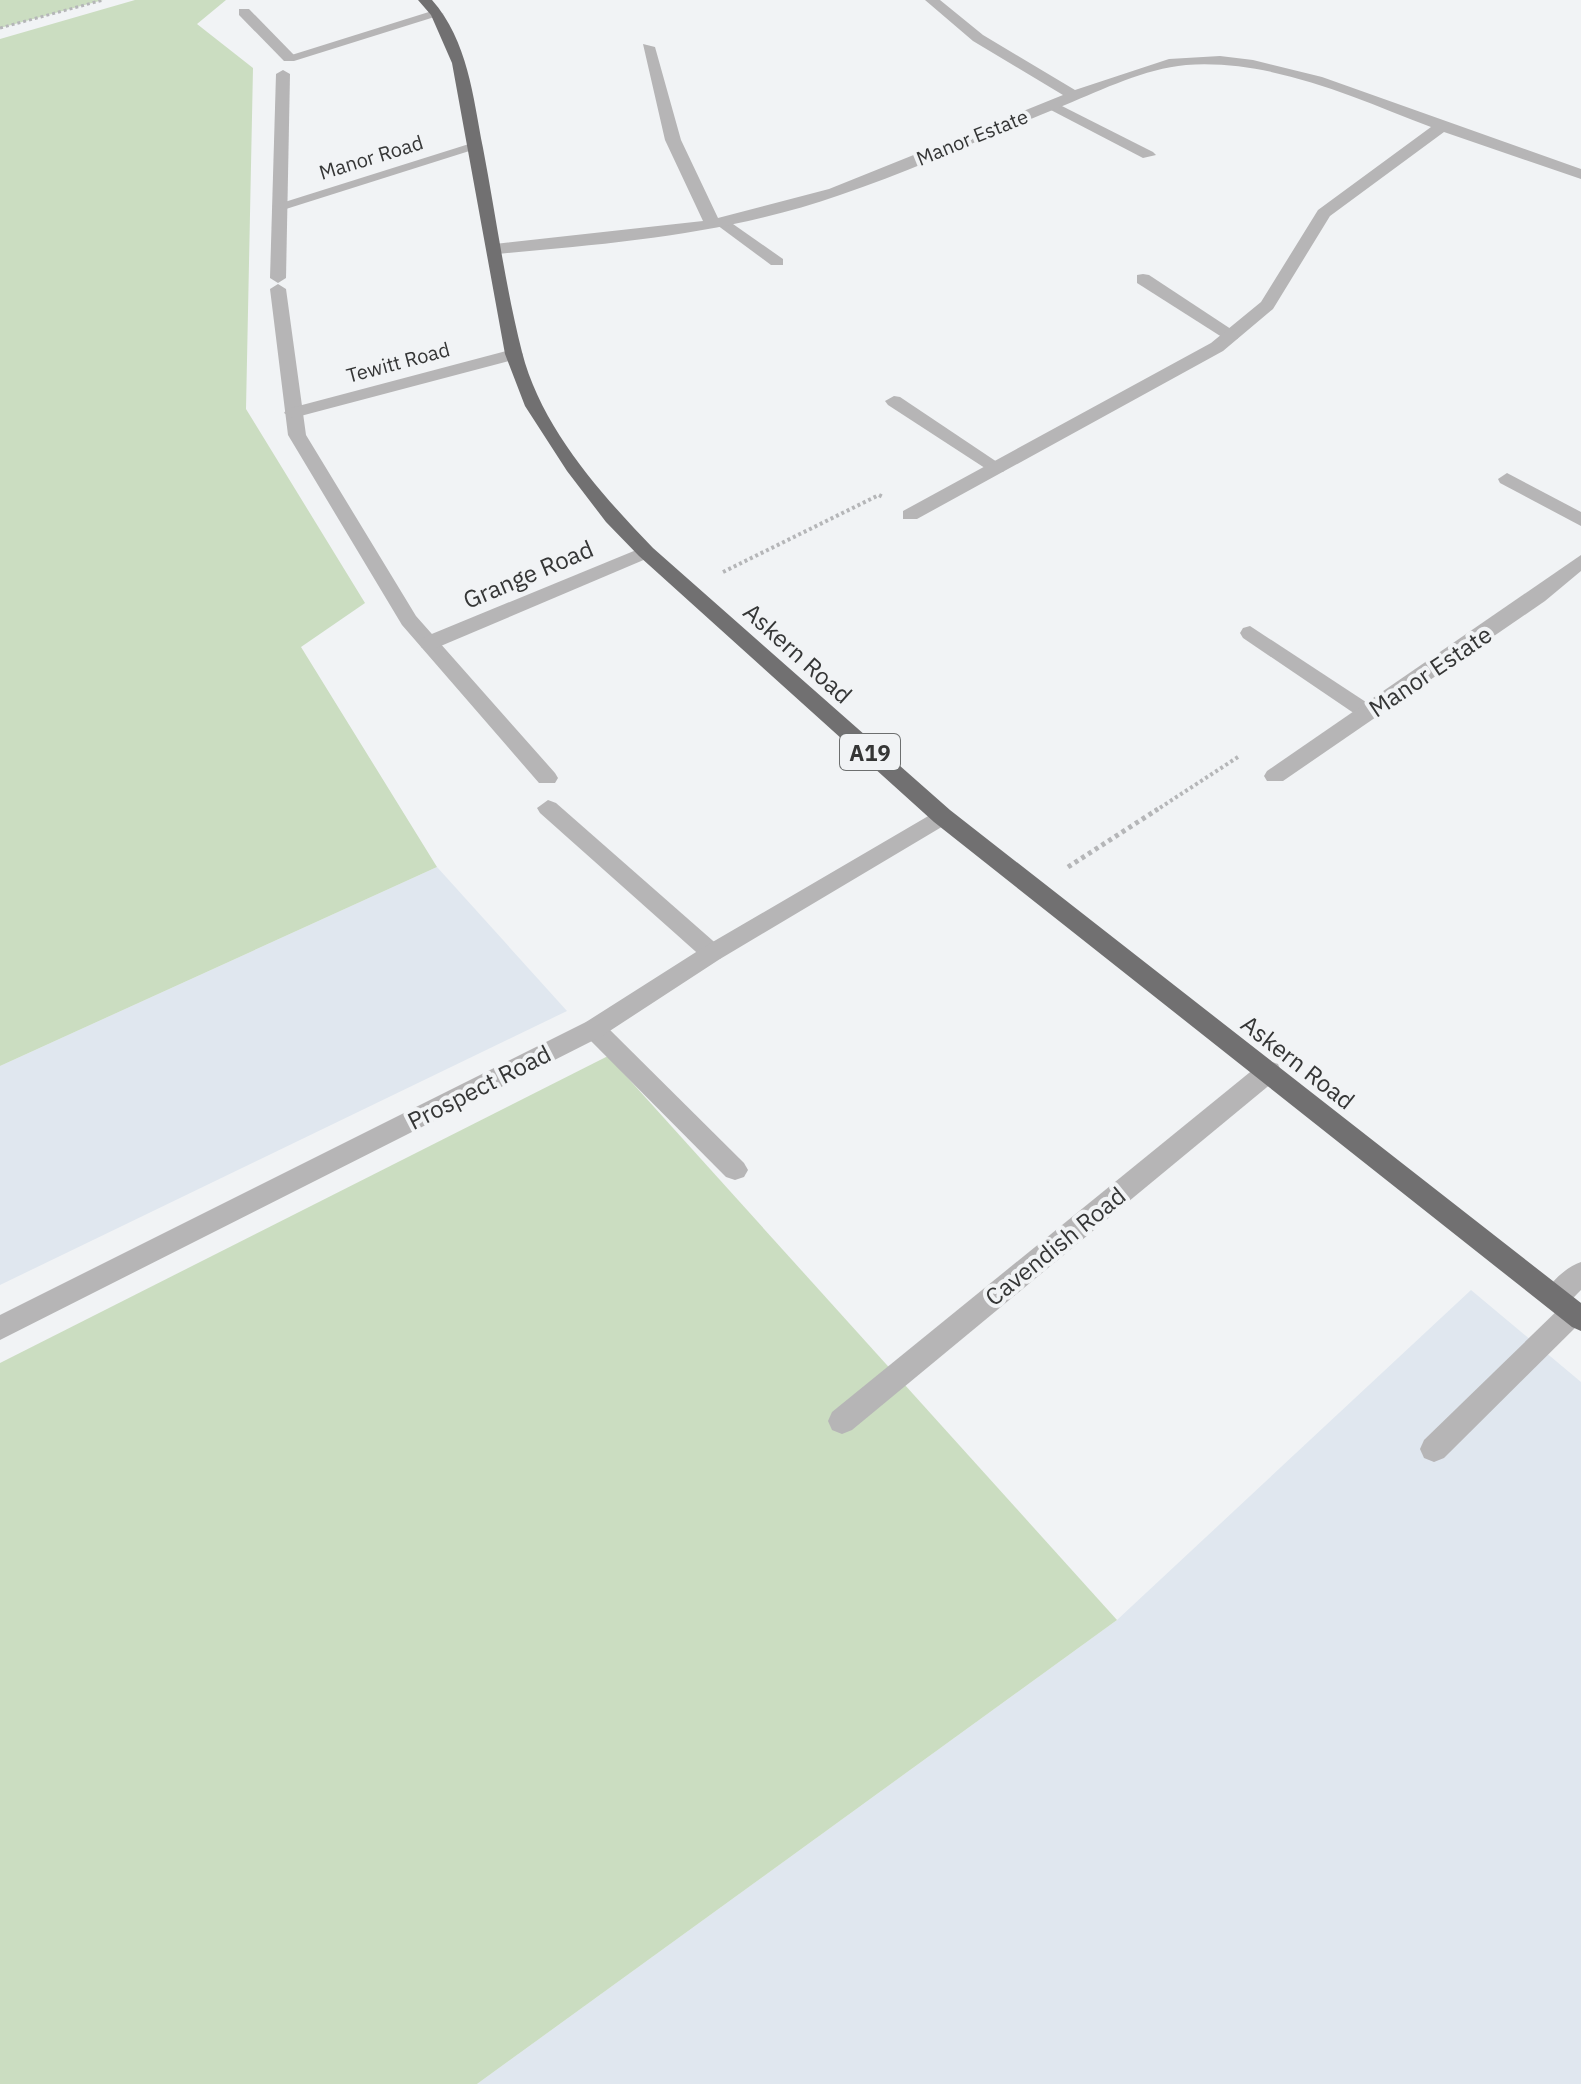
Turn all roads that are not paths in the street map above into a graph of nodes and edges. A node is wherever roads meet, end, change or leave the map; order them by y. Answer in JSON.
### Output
{"nodes":[{"id":1,"x":932,"y":0,"type":"edge"},
{"id":2,"x":431,"y":7,"type":"edge"},
{"id":3,"x":244,"y":12,"type":"dead end"},
{"id":4,"x":648,"y":47,"type":"dead end"},
{"id":5,"x":283,"y":74,"type":"dead end"},
{"id":6,"x":1074,"y":96,"type":"junction"},
{"id":7,"x":1052,"y":105,"type":"junction"},
{"id":8,"x":1442,"y":126,"type":"junction"},
{"id":9,"x":474,"y":147,"type":"junction"},
{"id":10,"x":1148,"y":155,"type":"dead end"},
{"id":11,"x":1581,"y":174,"type":"edge"},
{"id":12,"x":280,"y":206,"type":"junction"},
{"id":13,"x":718,"y":224,"type":"junction"},
{"id":14,"x":495,"y":249,"type":"junction"},
{"id":15,"x":777,"y":262,"type":"dead end"},
{"id":16,"x":1143,"y":279,"type":"dead end"},
{"id":17,"x":1231,"y":335,"type":"junction"},
{"id":18,"x":514,"y":354,"type":"junction"},
{"id":19,"x":894,"y":401,"type":"dead end"},
{"id":20,"x":293,"y":413,"type":"junction"},
{"id":21,"x":997,"y":468,"type":"junction"},
{"id":22,"x":1507,"y":479,"type":"dead end"},
{"id":23,"x":910,"y":515,"type":"road end"},
{"id":24,"x":1581,"y":520,"type":"edge"},
{"id":25,"x":646,"y":552,"type":"junction"},
{"id":26,"x":1581,"y":561,"type":"edge"},
{"id":27,"x":1250,"y":633,"type":"dead end"},
{"id":28,"x":429,"y":643,"type":"junction"},
{"id":29,"x":1368,"y":713,"type":"junction"},
{"id":30,"x":1275,"y":776,"type":"road end"},
{"id":31,"x":547,"y":778,"type":"dead end"},
{"id":32,"x":548,"y":808,"type":"dead end"},
{"id":33,"x":942,"y":816,"type":"junction"},
{"id":34,"x":712,"y":953,"type":"junction"},
{"id":35,"x":594,"y":1029,"type":"junction"},
{"id":36,"x":1269,"y":1071,"type":"junction"},
{"id":37,"x":735,"y":1170,"type":"dead end"},
{"id":38,"x":1581,"y":1273,"type":"edge"},
{"id":39,"x":1569,"y":1310,"type":"edge"},
{"id":40,"x":0,"y":1328,"type":"edge"},
{"id":41,"x":842,"y":1421,"type":"dead end"},
{"id":42,"x":1434,"y":1449,"type":"dead end"}],
"edges":[{"from":1,"to":6,"type":"street"},
{"from":2,"to":3,"type":"street"},
{"from":2,"to":9,"type":"highway","name":"Askern Road","number":"A19"},
{"from":4,"to":13,"type":"street"},
{"from":5,"to":12,"type":"street"},
{"from":6,"to":7,"type":"street","name":"Manor Estate"},
{"from":6,"to":8,"type":"street","name":"Manor Estate"},
{"from":7,"to":10,"type":"street"},
{"from":7,"to":13,"type":"street","name":"Manor Estate"},
{"from":8,"to":11,"type":"street","name":"Manor Estate"},
{"from":8,"to":17,"type":"street"},
{"from":9,"to":12,"type":"street","name":"Manor Road"},
{"from":9,"to":14,"type":"highway","name":"Askern Road","number":"A19"},
{"from":12,"to":20,"type":"street"},
{"from":13,"to":14,"type":"street","name":"Manor Estate"},
{"from":13,"to":15,"type":"street"},
{"from":14,"to":18,"type":"highway","name":"Askern Road","number":"A19"},
{"from":16,"to":17,"type":"street"},
{"from":17,"to":21,"type":"street"},
{"from":18,"to":20,"type":"street","name":"Tewitt Road"},
{"from":18,"to":25,"type":"highway","name":"Askern Road","number":"A19"},
{"from":19,"to":21,"type":"street"},
{"from":20,"to":28,"type":"street"},
{"from":21,"to":23,"type":"street"},
{"from":22,"to":24,"type":"street"},
{"from":25,"to":28,"type":"street","name":"Grange Road"},
{"from":25,"to":33,"type":"highway","name":"Askern Road","number":"A19"},
{"from":26,"to":29,"type":"street","name":"Manor Estate"},
{"from":27,"to":29,"type":"street"},
{"from":28,"to":31,"type":"street"},
{"from":29,"to":30,"type":"street","name":"Manor Estate"},
{"from":32,"to":34,"type":"street"},
{"from":33,"to":34,"type":"street","name":"Prospect Road"},
{"from":33,"to":36,"type":"highway","name":"Askern Road","number":"A19"},
{"from":34,"to":35,"type":"street","name":"Prospect Road"},
{"from":35,"to":37,"type":"street"},
{"from":35,"to":40,"type":"street","name":"Prospect Road"},
{"from":36,"to":39,"type":"highway","name":"Askern Road","number":"A19"},
{"from":36,"to":41,"type":"street","name":"Cavendish Road"},
{"from":38,"to":39,"type":"street"},
{"from":39,"to":42,"type":"street"}]}
